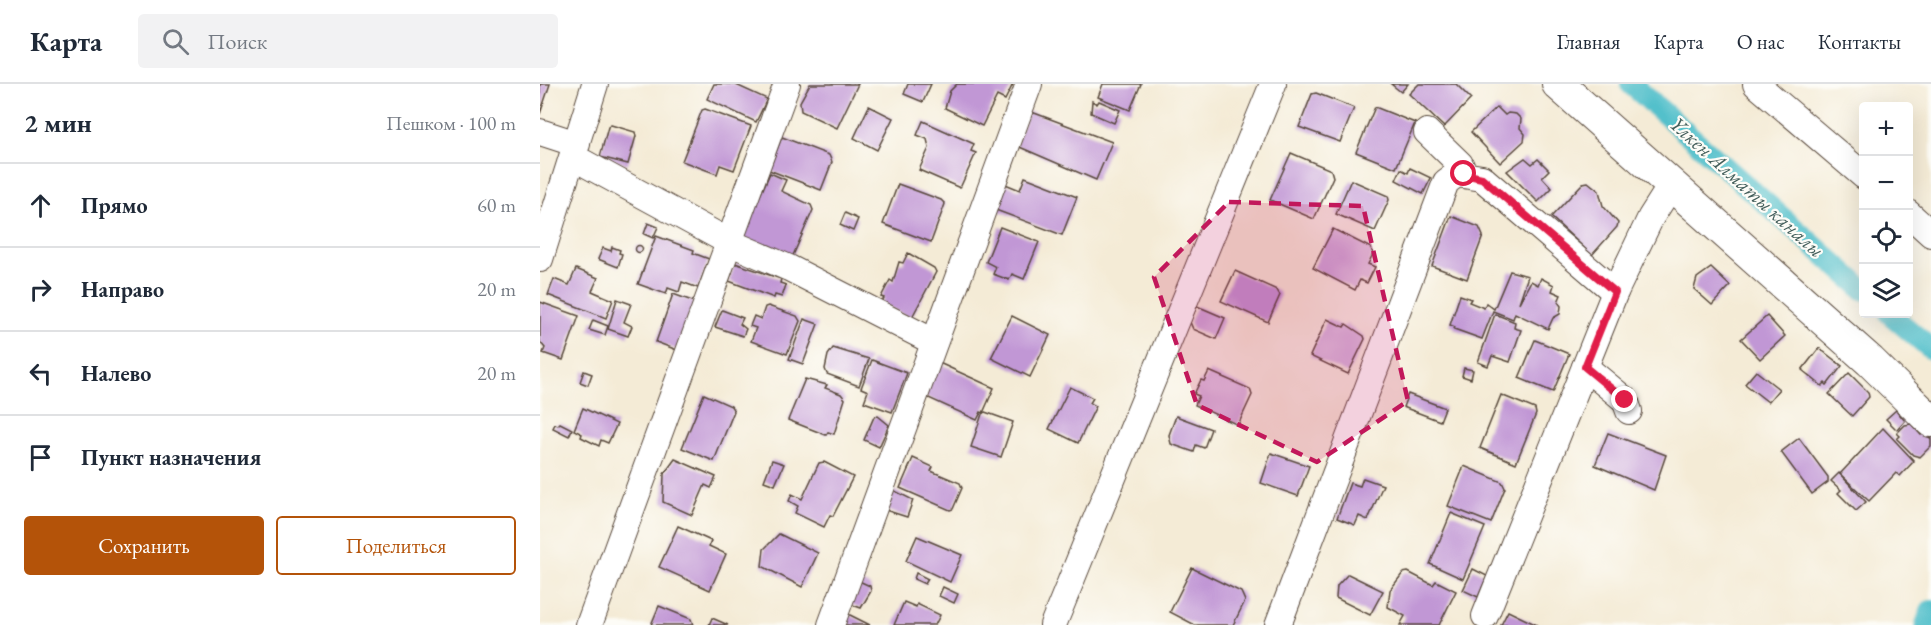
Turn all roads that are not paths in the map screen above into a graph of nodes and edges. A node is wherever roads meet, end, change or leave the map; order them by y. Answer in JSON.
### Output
{"nodes":[{"id":1,"x":595,"y":84,"type":"edge"},
{"id":2,"x":788,"y":84,"type":"edge"},
{"id":3,"x":1029,"y":84,"type":"edge"},
{"id":4,"x":1273,"y":84,"type":"edge"},
{"id":5,"x":1558,"y":84,"type":"edge"},
{"id":6,"x":1756,"y":84,"type":"edge"},
{"id":7,"x":540,"y":132,"type":"edge"},
{"id":8,"x":1426,"y":132,"type":"dead end"},
{"id":9,"x":575,"y":151,"type":"junction"},
{"id":10,"x":1859,"y":173,"type":"edge"},
{"id":11,"x":1464,"y":174,"type":"junction"},
{"id":12,"x":1672,"y":184,"type":"junction"},
{"id":13,"x":1913,"y":218,"type":"edge"},
{"id":14,"x":1931,"y":234,"type":"edge"},
{"id":15,"x":731,"y":243,"type":"junction"},
{"id":16,"x":540,"y":259,"type":"edge"},
{"id":17,"x":1615,"y":292,"type":"junction"},
{"id":18,"x":934,"y":342,"type":"junction"},
{"id":19,"x":1585,"y":367,"type":"junction"},
{"id":20,"x":1629,"y":411,"type":"dead end"},
{"id":21,"x":1931,"y":421,"type":"edge"},
{"id":22,"x":1485,"y":616,"type":"dead end"},
{"id":23,"x":589,"y":625,"type":"edge"},
{"id":24,"x":831,"y":625,"type":"edge"},
{"id":25,"x":1053,"y":625,"type":"edge"},
{"id":26,"x":1278,"y":625,"type":"edge"}],
"edges":[{"from":1,"to":9,"type":"street"},
{"from":2,"to":15,"type":"street"},
{"from":3,"to":18,"type":"street"},
{"from":4,"to":25,"type":"street"},
{"from":5,"to":12,"type":"street"},
{"from":6,"to":10,"type":"street"},
{"from":7,"to":9,"type":"street"},
{"from":8,"to":11,"type":"street"},
{"from":9,"to":15,"type":"street"},
{"from":9,"to":16,"type":"street"},
{"from":11,"to":17,"type":"street"},
{"from":11,"to":26,"type":"street"},
{"from":12,"to":17,"type":"street"},
{"from":12,"to":21,"type":"street"},
{"from":13,"to":14,"type":"street"},
{"from":15,"to":18,"type":"street"},
{"from":15,"to":23,"type":"street"},
{"from":17,"to":19,"type":"street"},
{"from":18,"to":24,"type":"street"},
{"from":19,"to":20,"type":"street"},
{"from":19,"to":22,"type":"street"}]}
